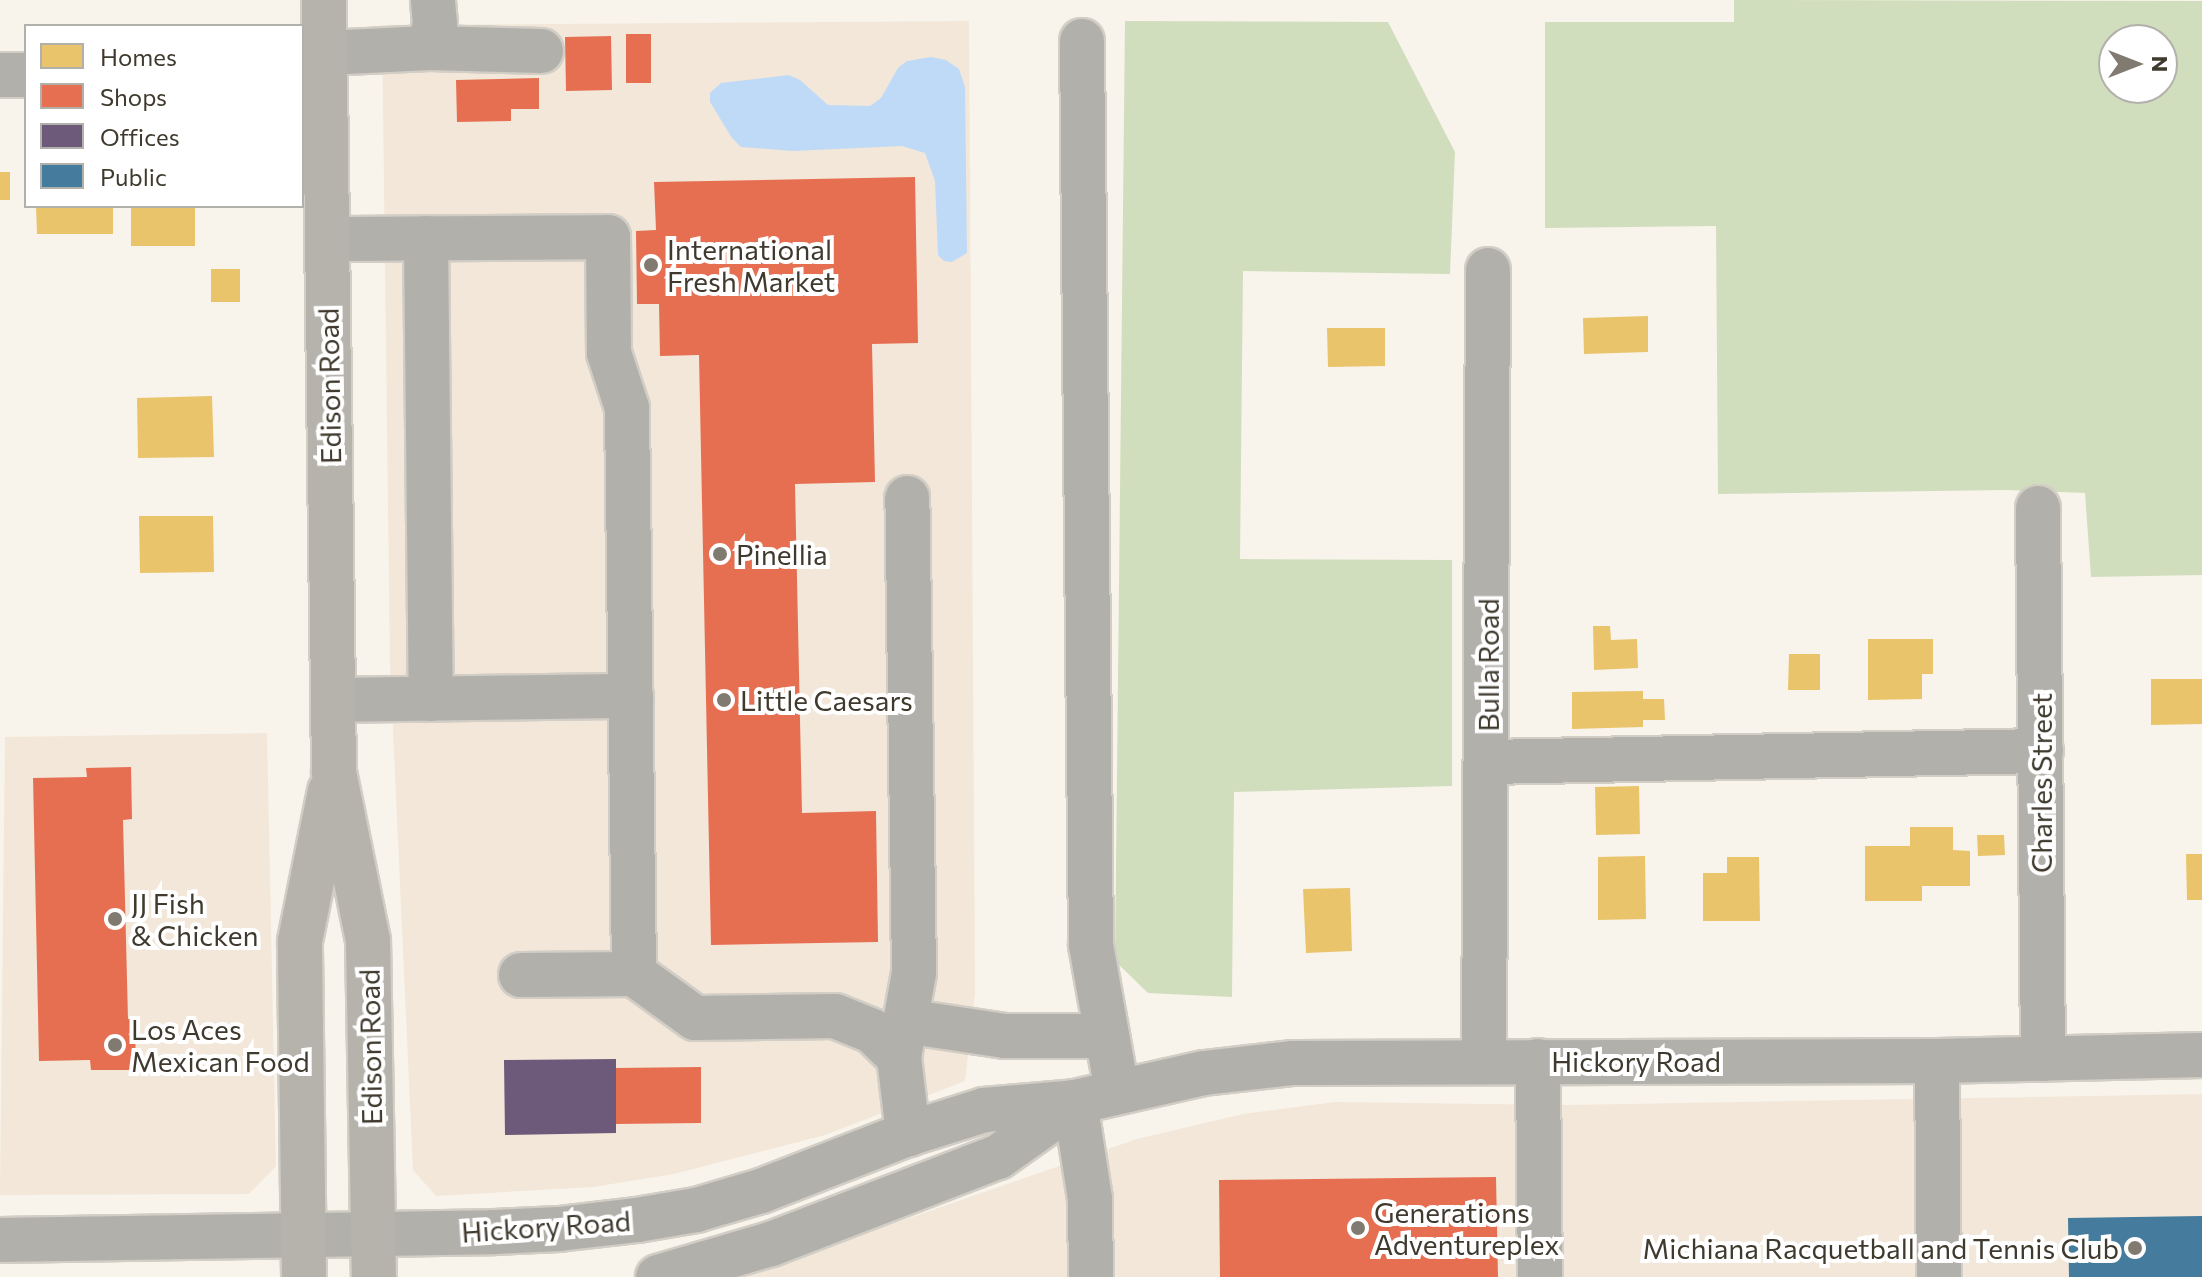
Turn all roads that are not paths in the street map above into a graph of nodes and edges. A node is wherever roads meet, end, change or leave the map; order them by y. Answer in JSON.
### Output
{"nodes":[{"id":1,"x":324,"y":0,"type":"edge"},
{"id":2,"x":433,"y":0,"type":"edge"},
{"id":3,"x":1082,"y":41,"type":"dead end"},
{"id":4,"x":429,"y":48,"type":"junction"},
{"id":5,"x":541,"y":51,"type":"dead end"},
{"id":6,"x":317,"y":66,"type":"edge"},
{"id":7,"x":0,"y":75,"type":"edge"},
{"id":8,"x":24,"y":75,"type":"edge"},
{"id":9,"x":426,"y":238,"type":"junction"},
{"id":10,"x":328,"y":239,"type":"junction"},
{"id":11,"x":1488,"y":270,"type":"dead end"},
{"id":12,"x":907,"y":498,"type":"dead end"},
{"id":13,"x":2038,"y":508,"type":"dead end"},
{"id":14,"x":631,"y":696,"type":"junction"},
{"id":15,"x":431,"y":699,"type":"junction"},
{"id":16,"x":333,"y":700,"type":"junction"},
{"id":17,"x":2041,"y":751,"type":"junction"},
{"id":18,"x":1488,"y":762,"type":"junction"},
{"id":19,"x":334,"y":772,"type":"junction"},
{"id":20,"x":634,"y":974,"type":"junction"},
{"id":21,"x":521,"y":975,"type":"dead end"},
{"id":22,"x":1107,"y":1036,"type":"junction"},
{"id":23,"x":902,"y":1039,"type":"junction"},
{"id":24,"x":2202,"y":1055,"type":"edge"},
{"id":25,"x":2043,"y":1059,"type":"junction"},
{"id":26,"x":1484,"y":1061,"type":"junction"},
{"id":27,"x":1538,"y":1061,"type":"junction"},
{"id":28,"x":1937,"y":1061,"type":"junction"},
{"id":29,"x":1117,"y":1091,"type":"junction"},
{"id":30,"x":1075,"y":1102,"type":"junction"},
{"id":31,"x":908,"y":1134,"type":"junction"},
{"id":32,"x":0,"y":1240,"type":"edge"},
{"id":33,"x":304,"y":1256,"type":"edge"},
{"id":34,"x":374,"y":1256,"type":"edge"},
{"id":35,"x":658,"y":1277,"type":"edge"},
{"id":36,"x":1091,"y":1277,"type":"edge"},
{"id":37,"x":1540,"y":1277,"type":"edge"},
{"id":38,"x":1939,"y":1277,"type":"edge"}],
"edges":[{"from":1,"to":6,"type":"main road","name":"Edison Road"},
{"from":2,"to":4,"type":"street"},
{"from":3,"to":22,"type":"street"},
{"from":4,"to":5,"type":"street"},
{"from":4,"to":6,"type":"street"},
{"from":6,"to":10,"type":"main road","name":"Edison Road"},
{"from":7,"to":8,"type":"street"},
{"from":9,"to":10,"type":"street"},
{"from":9,"to":14,"type":"street"},
{"from":9,"to":15,"type":"street"},
{"from":10,"to":16,"type":"main road","name":"Edison Road"},
{"from":11,"to":18,"type":"street","name":"Bulla Road"},
{"from":12,"to":23,"type":"street"},
{"from":13,"to":17,"type":"street","name":"Charles Street"},
{"from":14,"to":15,"type":"street"},
{"from":14,"to":20,"type":"street"},
{"from":15,"to":16,"type":"street"},
{"from":16,"to":19,"type":"main road","name":"Edison Road"},
{"from":17,"to":18,"type":"street"},
{"from":17,"to":25,"type":"street","name":"Charles Street"},
{"from":18,"to":26,"type":"street","name":"Bulla Road"},
{"from":19,"to":33,"type":"main road","name":"Edison Road"},
{"from":19,"to":34,"type":"main road","name":"Edison Road"},
{"from":20,"to":21,"type":"street"},
{"from":20,"to":23,"type":"street"},
{"from":22,"to":23,"type":"street"},
{"from":22,"to":29,"type":"street"},
{"from":23,"to":31,"type":"street"},
{"from":24,"to":25,"type":"street","name":"Hickory Road"},
{"from":25,"to":28,"type":"street","name":"Hickory Road"},
{"from":26,"to":27,"type":"street","name":"Hickory Road"},
{"from":26,"to":29,"type":"street","name":"Hickory Road"},
{"from":27,"to":28,"type":"street","name":"Hickory Road"},
{"from":27,"to":37,"type":"street"},
{"from":28,"to":38,"type":"street"},
{"from":29,"to":30,"type":"street","name":"Hickory Road"},
{"from":30,"to":31,"type":"street","name":"Hickory Road"},
{"from":30,"to":35,"type":"street","name":"Hickory Road"},
{"from":30,"to":36,"type":"street"},
{"from":31,"to":34,"type":"street","name":"Hickory Road"},
{"from":32,"to":33,"type":"street","name":"Hickory Road"},
{"from":33,"to":34,"type":"street","name":"Hickory Road"}]}
